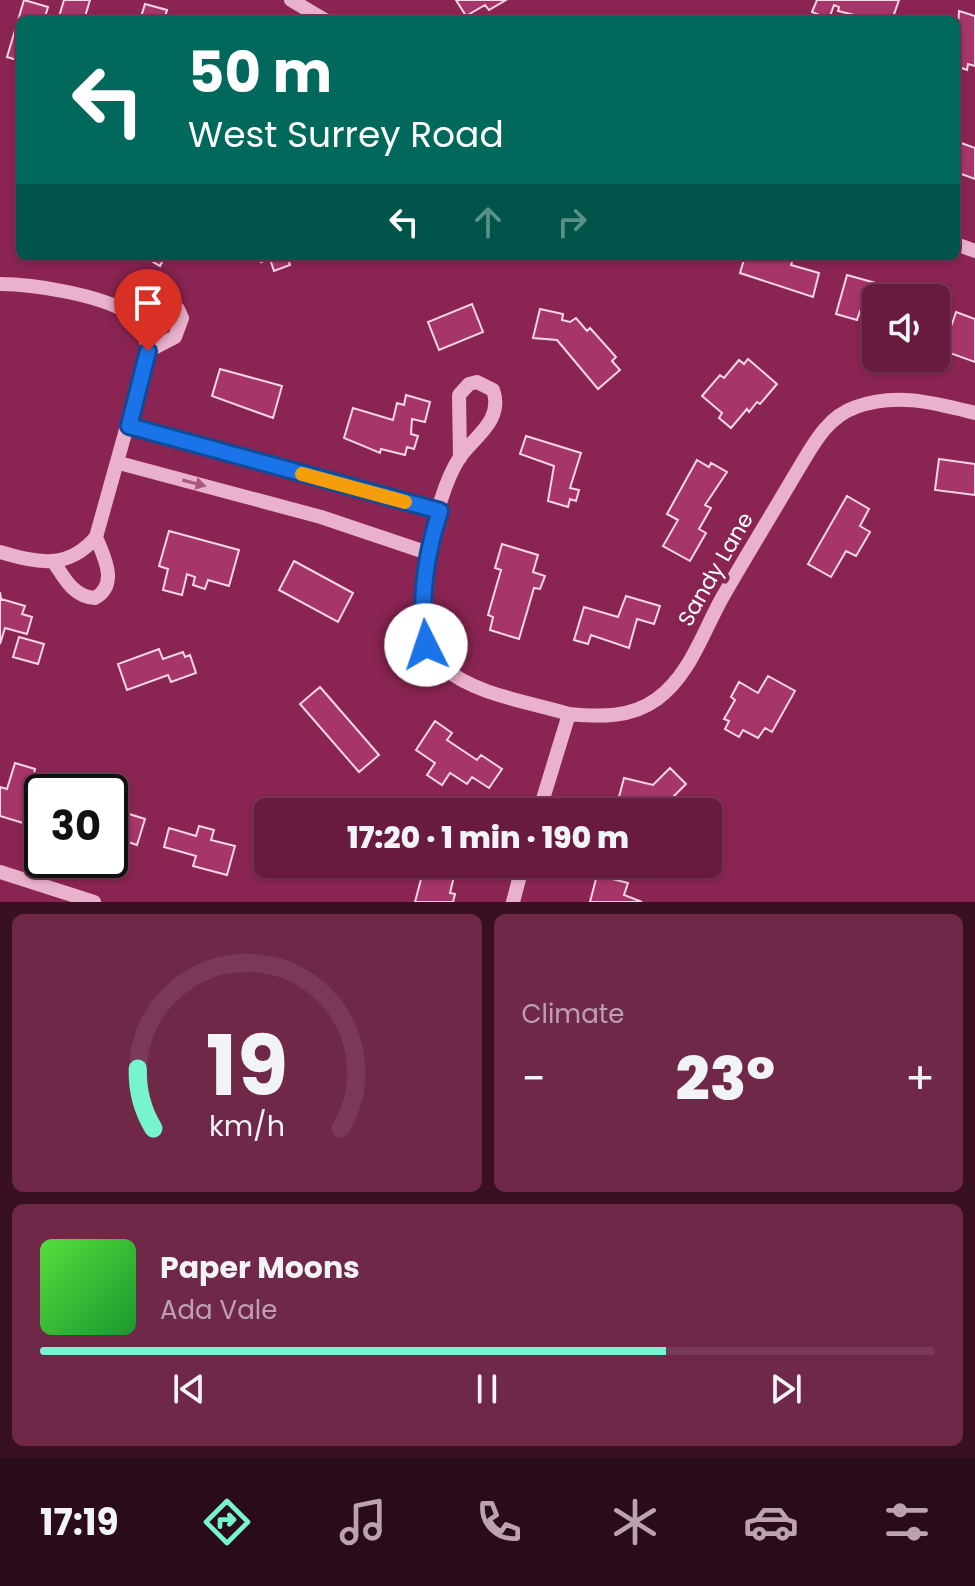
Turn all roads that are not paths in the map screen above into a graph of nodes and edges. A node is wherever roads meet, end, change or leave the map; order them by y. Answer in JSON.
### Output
{"nodes":[{"id":1,"x":291,"y":0,"type":"edge"},
{"id":2,"x":318,"y":16,"type":"edge"},
{"id":3,"x":0,"y":284,"type":"edge"},
{"id":4,"x":130,"y":314,"type":"junction"},
{"id":5,"x":148,"y":351,"type":"junction"},
{"id":6,"x":975,"y":413,"type":"edge"},
{"id":7,"x":129,"y":426,"type":"junction"},
{"id":8,"x":460,"y":458,"type":"junction"},
{"id":9,"x":119,"y":463,"type":"junction"},
{"id":10,"x":440,"y":511,"type":"junction"},
{"id":11,"x":96,"y":537,"type":"junction"},
{"id":12,"x":0,"y":552,"type":"edge"},
{"id":13,"x":428,"y":553,"type":"junction"},
{"id":14,"x":55,"y":564,"type":"junction"},
{"id":15,"x":569,"y":714,"type":"junction"},
{"id":16,"x":543,"y":798,"type":"edge"},
{"id":17,"x":0,"y":872,"type":"edge"},
{"id":18,"x":519,"y":878,"type":"edge"},
{"id":19,"x":94,"y":902,"type":"edge"},
{"id":20,"x":513,"y":902,"type":"edge"}],
"edges":[{"from":1,"to":2,"type":"street"},
{"from":3,"to":4,"type":"street"},
{"from":4,"to":5,"type":"street"},
{"from":4,"to":5,"type":"street"},
{"from":5,"to":7,"type":"street"},
{"from":6,"to":15,"type":"street","name":"Sandy Lane"},
{"from":7,"to":9,"type":"street"},
{"from":7,"to":10,"type":"street"},
{"from":8,"to":8,"type":"street"},
{"from":8,"to":10,"type":"street"},
{"from":9,"to":11,"type":"street"},
{"from":9,"to":13,"type":"street","one_way":true},
{"from":10,"to":13,"type":"street"},
{"from":11,"to":14,"type":"street"},
{"from":11,"to":14,"type":"street"},
{"from":12,"to":14,"type":"street"},
{"from":13,"to":15,"type":"street","name":"Sandy Lane"},
{"from":15,"to":16,"type":"street"},
{"from":17,"to":19,"type":"street"},
{"from":18,"to":20,"type":"street"}]}
